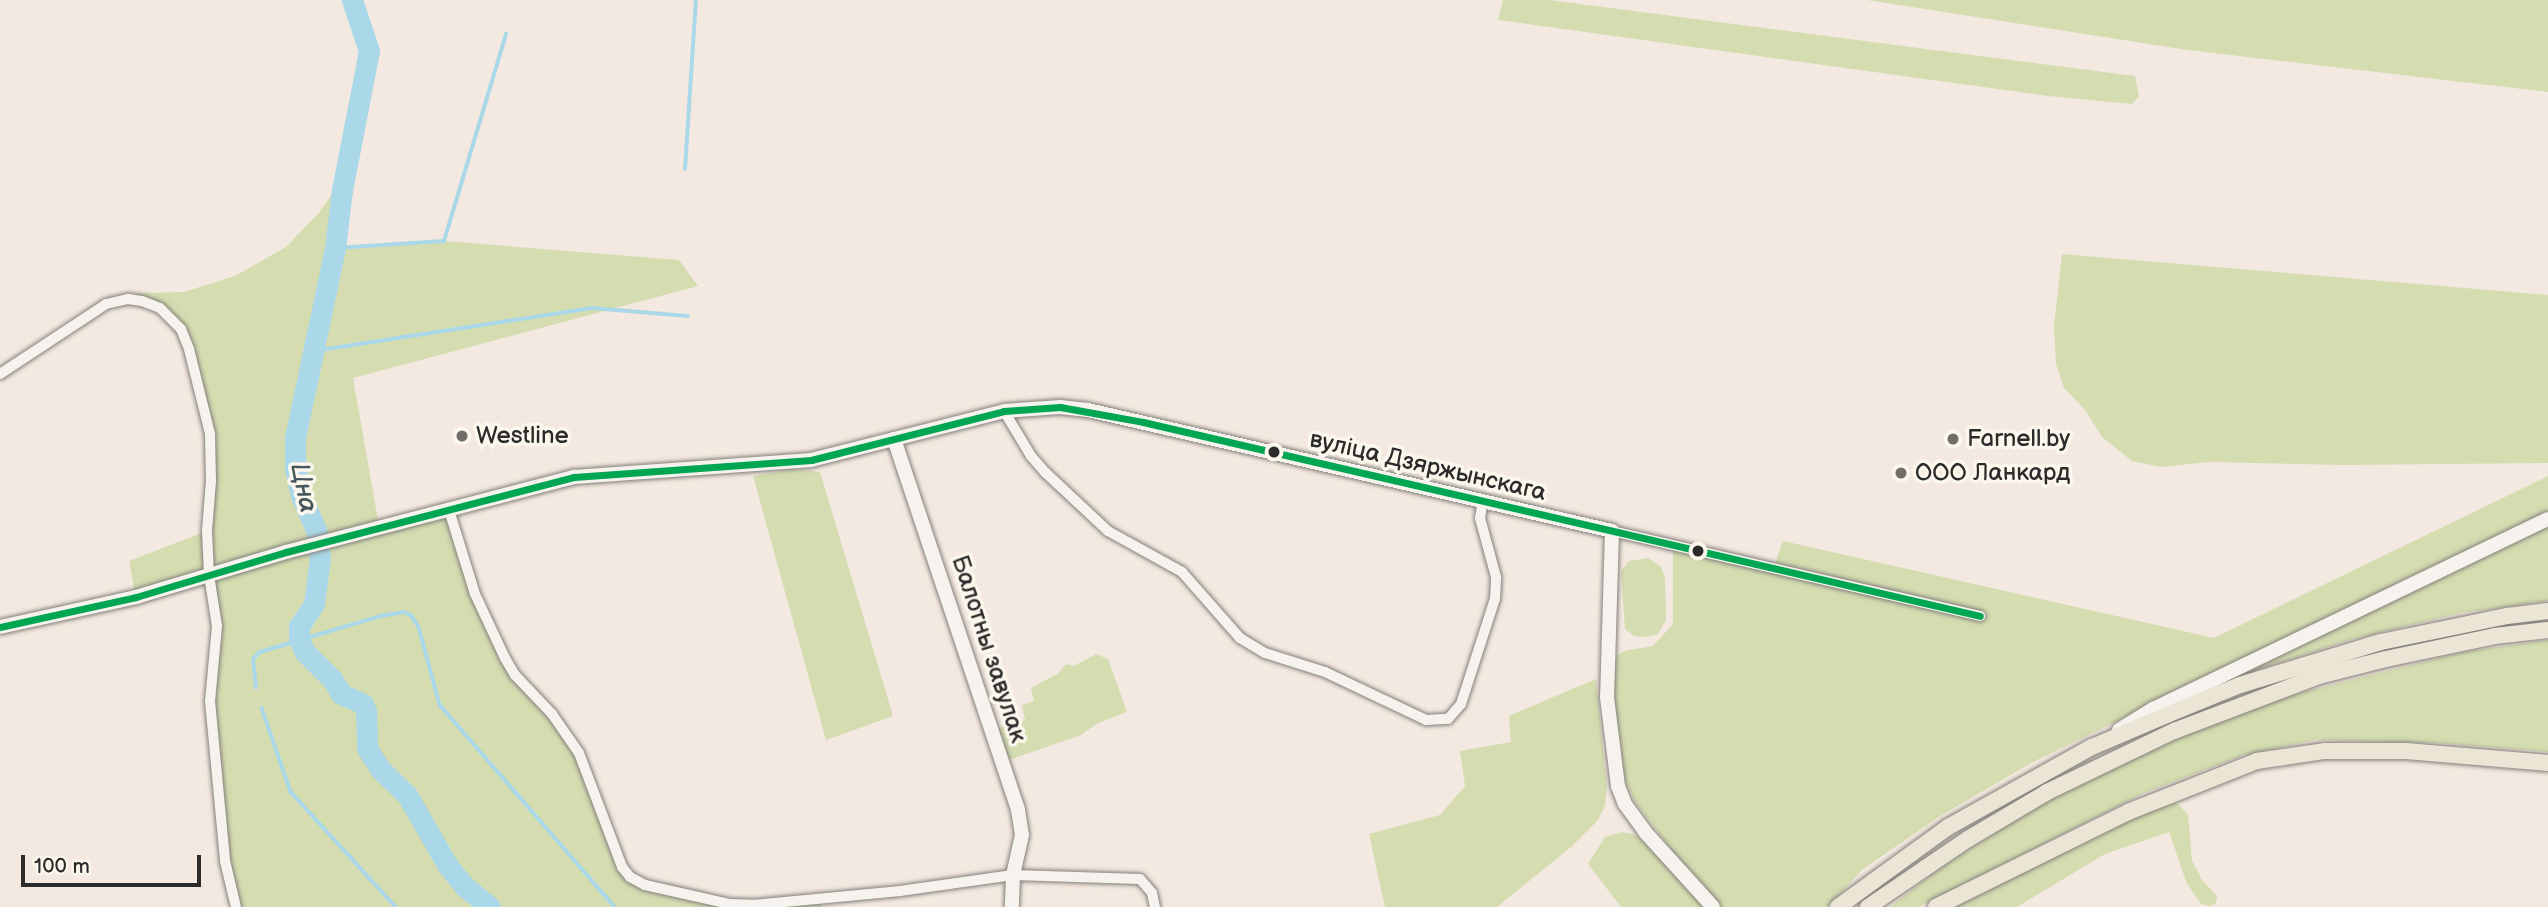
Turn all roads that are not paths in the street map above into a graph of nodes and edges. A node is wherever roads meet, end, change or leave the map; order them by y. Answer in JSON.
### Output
{"nodes":[{"id":1,"x":0,"y":374,"type":"edge"},
{"id":2,"x":1004,"y":411,"type":"junction"},
{"id":3,"x":894,"y":439,"type":"junction"},
{"id":4,"x":1483,"y":501,"type":"junction"},
{"id":5,"x":449,"y":510,"type":"junction"},
{"id":6,"x":2548,"y":519,"type":"edge"},
{"id":7,"x":1612,"y":531,"type":"junction"},
{"id":8,"x":209,"y":575,"type":"junction"},
{"id":9,"x":2548,"y":611,"type":"edge"},
{"id":10,"x":1980,"y":615,"type":"dead end"},
{"id":11,"x":0,"y":627,"type":"edge"},
{"id":12,"x":2548,"y":629,"type":"edge"},
{"id":13,"x":2092,"y":747,"type":"junction"},
{"id":14,"x":2548,"y":763,"type":"edge"},
{"id":15,"x":1013,"y":875,"type":"junction"},
{"id":16,"x":236,"y":907,"type":"edge"},
{"id":17,"x":1012,"y":907,"type":"edge"},
{"id":18,"x":1156,"y":907,"type":"edge"},
{"id":19,"x":1713,"y":907,"type":"edge"},
{"id":20,"x":1839,"y":907,"type":"edge"},
{"id":21,"x":1868,"y":907,"type":"edge"},
{"id":22,"x":1936,"y":907,"type":"edge"}],
"edges":[{"from":1,"to":8,"type":"street"},
{"from":2,"to":3,"type":"main road","name":"вуліца Дзяржынскага"},
{"from":2,"to":4,"type":"main road","name":"вуліца Дзяржынскага"},
{"from":2,"to":4,"type":"street"},
{"from":3,"to":5,"type":"main road","name":"вуліца Дзяржынскага"},
{"from":3,"to":15,"type":"main road","name":"Балотны завулак"},
{"from":4,"to":7,"type":"main road","name":"вуліца Дзяржынскага"},
{"from":5,"to":8,"type":"main road","name":"вуліца Дзяржынскага"},
{"from":5,"to":15,"type":"street"},
{"from":6,"to":13,"type":"main road"},
{"from":7,"to":10,"type":"street","name":"вуліца Дзяржынскага"},
{"from":7,"to":19,"type":"main road"},
{"from":8,"to":11,"type":"main road","name":"вуліца Дзяржынскага"},
{"from":8,"to":16,"type":"street"},
{"from":9,"to":13,"type":"highway"},
{"from":12,"to":21,"type":"highway"},
{"from":13,"to":20,"type":"highway"},
{"from":14,"to":22,"type":"highway"},
{"from":15,"to":17,"type":"main road","name":"Балотны завулак"},
{"from":15,"to":18,"type":"street"}]}
